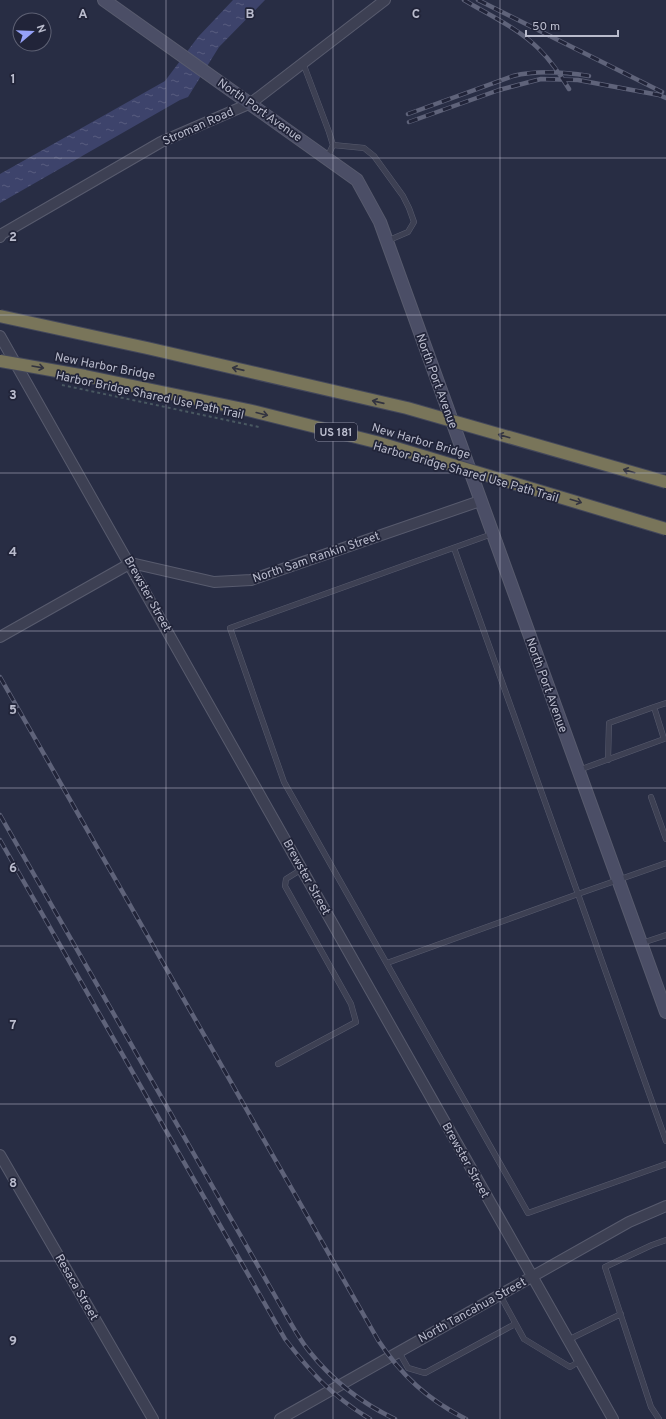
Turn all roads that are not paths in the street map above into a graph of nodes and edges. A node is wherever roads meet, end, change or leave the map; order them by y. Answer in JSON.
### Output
{"nodes":[{"id":1,"x":104,"y":0,"type":"edge"},
{"id":2,"x":385,"y":0,"type":"edge"},
{"id":3,"x":303,"y":62,"type":"junction"},
{"id":4,"x":251,"y":103,"type":"junction"},
{"id":5,"x":332,"y":145,"type":"junction"},
{"id":6,"x":327,"y":158,"type":"junction"},
{"id":7,"x":0,"y":237,"type":"edge"},
{"id":8,"x":387,"y":241,"type":"junction"},
{"id":9,"x":0,"y":316,"type":"edge"},
{"id":10,"x":0,"y":336,"type":"edge"},
{"id":11,"x":0,"y":360,"type":"edge"},
{"id":12,"x":666,"y":482,"type":"edge"},
{"id":13,"x":480,"y":501,"type":"junction"},
{"id":14,"x":666,"y":529,"type":"edge"},
{"id":15,"x":492,"y":534,"type":"junction"},
{"id":16,"x":454,"y":548,"type":"junction"},
{"id":17,"x":131,"y":563,"type":"junction"},
{"id":18,"x":0,"y":637,"type":"edge"},
{"id":19,"x":666,"y":703,"type":"edge"},
{"id":20,"x":654,"y":707,"type":"junction"},
{"id":21,"x":608,"y":760,"type":"junction"},
{"id":22,"x":578,"y":770,"type":"junction"},
{"id":23,"x":651,"y":797,"type":"dead end"},
{"id":24,"x":666,"y":839,"type":"edge"},
{"id":25,"x":666,"y":863,"type":"edge"},
{"id":26,"x":302,"y":869,"type":"junction"},
{"id":27,"x":618,"y":880,"type":"junction"},
{"id":28,"x":578,"y":894,"type":"junction"},
{"id":29,"x":666,"y":935,"type":"edge"},
{"id":30,"x":641,"y":944,"type":"junction"},
{"id":31,"x":387,"y":963,"type":"junction"},
{"id":32,"x":666,"y":1012,"type":"edge"},
{"id":33,"x":278,"y":1064,"type":"dead end"},
{"id":34,"x":666,"y":1141,"type":"edge"},
{"id":35,"x":0,"y":1155,"type":"edge"},
{"id":36,"x":666,"y":1164,"type":"edge"},
{"id":37,"x":666,"y":1206,"type":"edge"},
{"id":38,"x":666,"y":1240,"type":"edge"},
{"id":39,"x":532,"y":1277,"type":"junction"},
{"id":40,"x":500,"y":1295,"type":"junction"},
{"id":41,"x":621,"y":1314,"type":"junction"},
{"id":42,"x":515,"y":1324,"type":"junction"},
{"id":43,"x":568,"y":1340,"type":"junction"},
{"id":44,"x":399,"y":1352,"type":"junction"},
{"id":45,"x":580,"y":1360,"type":"junction"},
{"id":46,"x":153,"y":1419,"type":"edge"},
{"id":47,"x":280,"y":1419,"type":"edge"},
{"id":48,"x":613,"y":1419,"type":"edge"},
{"id":49,"x":659,"y":1419,"type":"edge"}],
"edges":[{"from":1,"to":4,"type":"main road","name":"North Port Avenue"},
{"from":2,"to":3,"type":"street","name":"Stroman Road"},
{"from":3,"to":4,"type":"street","name":"Stroman Road"},
{"from":3,"to":5,"type":"lane"},
{"from":4,"to":6,"type":"main road","name":"North Port Avenue"},
{"from":4,"to":7,"type":"street","name":"Stroman Road"},
{"from":5,"to":6,"type":"lane"},
{"from":5,"to":8,"type":"lane"},
{"from":6,"to":8,"type":"main road","name":"North Port Avenue"},
{"from":8,"to":13,"type":"main road","name":"North Port Avenue"},
{"from":12,"to":9,"type":"highway","one_way":true,"bridge":true},
{"from":10,"to":17,"type":"street","name":"Brewster Street"},
{"from":11,"to":14,"type":"highway","name":"New Harbor Bridge","number":"US 181","one_way":true,"bridge":true},
{"from":13,"to":15,"type":"main road","name":"North Port Avenue"},
{"from":13,"to":17,"type":"street","name":"North Sam Rankin Street"},
{"from":15,"to":16,"type":"lane"},
{"from":15,"to":22,"type":"main road","name":"North Port Avenue"},
{"from":16,"to":28,"type":"lane"},
{"from":16,"to":31,"type":"lane"},
{"from":17,"to":18,"type":"street"},
{"from":17,"to":26,"type":"street","name":"Brewster Street"},
{"from":19,"to":20,"type":"lane"},
{"from":20,"to":21,"type":"lane"},
{"from":20,"to":21,"type":"lane"},
{"from":21,"to":22,"type":"lane"},
{"from":22,"to":27,"type":"main road","name":"North Port Avenue"},
{"from":23,"to":24,"type":"lane"},
{"from":25,"to":27,"type":"lane"},
{"from":26,"to":33,"type":"lane"},
{"from":26,"to":39,"type":"street","name":"Brewster Street"},
{"from":27,"to":28,"type":"lane"},
{"from":27,"to":30,"type":"main road","name":"North Port Avenue"},
{"from":28,"to":31,"type":"lane"},
{"from":28,"to":34,"type":"lane"},
{"from":29,"to":30,"type":"lane"},
{"from":30,"to":32,"type":"main road","name":"North Port Avenue"},
{"from":31,"to":36,"type":"lane"},
{"from":35,"to":46,"type":"street","name":"Resaca Street"},
{"from":37,"to":39,"type":"street","name":"North Tancahua Street"},
{"from":38,"to":41,"type":"lane"},
{"from":39,"to":40,"type":"street","name":"North Tancahua Street"},
{"from":39,"to":43,"type":"street","name":"Brewster Street"},
{"from":40,"to":42,"type":"lane"},
{"from":40,"to":44,"type":"street","name":"North Tancahua Street"},
{"from":41,"to":43,"type":"lane"},
{"from":41,"to":49,"type":"lane"},
{"from":42,"to":44,"type":"lane"},
{"from":42,"to":45,"type":"lane"},
{"from":43,"to":45,"type":"street","name":"Brewster Street"},
{"from":44,"to":47,"type":"street","name":"North Tancahua Street"},
{"from":45,"to":48,"type":"street","name":"Brewster Street"}]}
